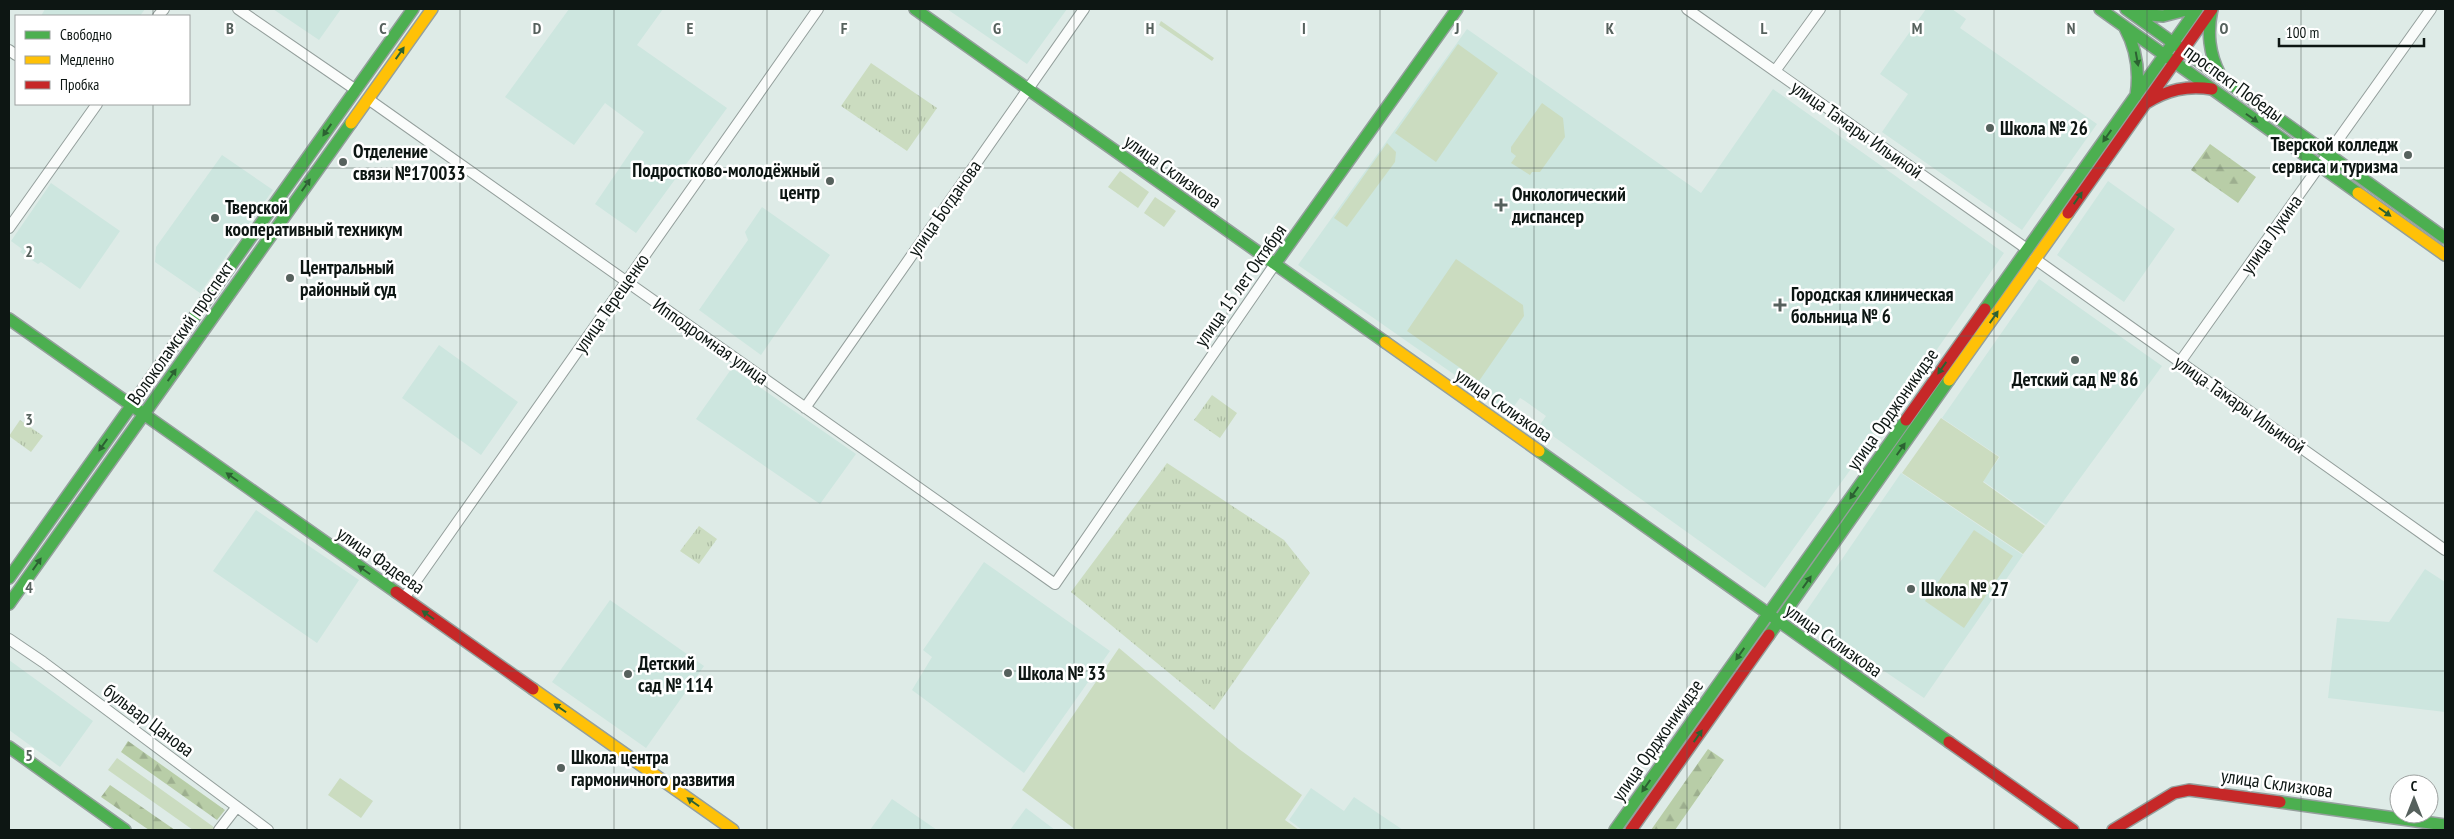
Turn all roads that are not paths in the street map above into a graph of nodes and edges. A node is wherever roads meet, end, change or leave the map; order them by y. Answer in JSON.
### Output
{"nodes":[{"id":1,"x":238,"y":9,"type":"edge"},
{"id":2,"x":414,"y":9,"type":"edge"},
{"id":3,"x":432,"y":9,"type":"edge"},
{"id":4,"x":818,"y":9,"type":"edge"},
{"id":5,"x":915,"y":9,"type":"edge"},
{"id":6,"x":1084,"y":9,"type":"edge"},
{"id":7,"x":1457,"y":9,"type":"edge"},
{"id":8,"x":1687,"y":9,"type":"edge"},
{"id":9,"x":1820,"y":9,"type":"edge"},
{"id":10,"x":2100,"y":9,"type":"edge"},
{"id":11,"x":2190,"y":9,"type":"edge"},
{"id":12,"x":2197,"y":9,"type":"edge"},
{"id":13,"x":2212,"y":9,"type":"edge"},
{"id":14,"x":2431,"y":9,"type":"edge"},
{"id":15,"x":2128,"y":10,"type":"edge"},
{"id":16,"x":2123,"y":25,"type":"junction"},
{"id":17,"x":2173,"y":43,"type":"junction"},
{"id":18,"x":2183,"y":50,"type":"junction"},
{"id":19,"x":2165,"y":55,"type":"junction"},
{"id":20,"x":2174,"y":62,"type":"junction"},
{"id":21,"x":1776,"y":71,"type":"junction"},
{"id":22,"x":2221,"y":77,"type":"junction"},
{"id":23,"x":1027,"y":89,"type":"junction"},
{"id":24,"x":2213,"y":89,"type":"junction"},
{"id":25,"x":356,"y":90,"type":"junction"},
{"id":26,"x":2136,"y":96,"type":"junction"},
{"id":27,"x":368,"y":99,"type":"junction"},
{"id":28,"x":2146,"y":103,"type":"junction"},
{"id":29,"x":92,"y":105,"type":"edge"},
{"id":30,"x":2329,"y":153,"type":"junction"},
{"id":31,"x":2320,"y":166,"type":"junction"},
{"id":32,"x":9,"y":228,"type":"edge"},
{"id":33,"x":2445,"y":238,"type":"edge"},
{"id":34,"x":2027,"y":249,"type":"junction"},
{"id":35,"x":2445,"y":255,"type":"edge"},
{"id":36,"x":2035,"y":259,"type":"junction"},
{"id":37,"x":1275,"y":264,"type":"junction"},
{"id":38,"x":626,"y":281,"type":"junction"},
{"id":39,"x":9,"y":319,"type":"edge"},
{"id":40,"x":2180,"y":362,"type":"junction"},
{"id":41,"x":131,"y":406,"type":"junction"},
{"id":42,"x":805,"y":408,"type":"junction"},
{"id":43,"x":144,"y":414,"type":"junction"},
{"id":44,"x":2445,"y":550,"type":"edge"},
{"id":45,"x":9,"y":578,"type":"edge"},
{"id":46,"x":1055,"y":584,"type":"joint"},
{"id":47,"x":404,"y":598,"type":"junction"},
{"id":48,"x":9,"y":604,"type":"edge"},
{"id":49,"x":1768,"y":614,"type":"junction"},
{"id":50,"x":1779,"y":622,"type":"junction"},
{"id":51,"x":9,"y":639,"type":"edge"},
{"id":52,"x":9,"y":747,"type":"edge"},
{"id":53,"x":236,"y":808,"type":"junction"},
{"id":54,"x":2445,"y":826,"type":"edge"},
{"id":55,"x":125,"y":830,"type":"edge"},
{"id":56,"x":219,"y":830,"type":"edge"},
{"id":57,"x":268,"y":830,"type":"edge"},
{"id":58,"x":733,"y":830,"type":"edge"},
{"id":59,"x":1615,"y":830,"type":"edge"},
{"id":60,"x":1631,"y":830,"type":"edge"},
{"id":61,"x":2072,"y":830,"type":"edge"},
{"id":62,"x":2113,"y":830,"type":"edge"}],
"edges":[{"from":1,"to":25,"type":"street"},
{"from":2,"to":25,"type":"main road","name":"Волоколамский проспект"},
{"from":27,"to":3,"type":"main road","name":"Волоколамский проспект","one_way":true},
{"from":4,"to":38,"type":"street","name":"улица Терещенко"},
{"from":5,"to":23,"type":"main road","name":"улица Склизкова"},
{"from":6,"to":23,"type":"street","name":"улица Богданова"},
{"from":7,"to":37,"type":"main road","name":"улица 15 лет Октября"},
{"from":8,"to":21,"type":"street","name":"улица Тамары Ильиной"},
{"from":9,"to":21,"type":"street"},
{"from":10,"to":16,"type":"main road","name":"проспект Победы"},
{"from":11,"to":15,"type":"main road"},
{"from":12,"to":17,"type":"main road","name":"улица Орджоникидзе"},
{"from":13,"to":18,"type":"main road","name":"улица Орджоникидзе"},
{"from":13,"to":22,"type":"main road"},
{"from":14,"to":30,"type":"street","name":"улица Лукина"},
{"from":15,"to":17,"type":"main road","name":"проспект Победы"},
{"from":16,"to":19,"type":"main road","name":"проспект Победы"},
{"from":16,"to":26,"type":"main road","one_way":true},
{"from":17,"to":18,"type":"main road","name":"проспект Победы"},
{"from":17,"to":19,"type":"main road","name":"улица Орджоникидзе"},
{"from":18,"to":20,"type":"main road","name":"улица Орджоникидзе"},
{"from":18,"to":22,"type":"main road","name":"проспект Победы"},
{"from":19,"to":20,"type":"main road","name":"проспект Победы"},
{"from":19,"to":26,"type":"main road","name":"улица Орджоникидзе"},
{"from":20,"to":24,"type":"main road","name":"проспект Победы"},
{"from":20,"to":28,"type":"main road","name":"улица Орджоникидзе"},
{"from":21,"to":34,"type":"street","name":"улица Тамары Ильиной"},
{"from":22,"to":30,"type":"main road","name":"проспект Победы"},
{"from":23,"to":37,"type":"main road","name":"улица Склизкова"},
{"from":23,"to":42,"type":"street","name":"улица Богданова"},
{"from":24,"to":28,"type":"main road"},
{"from":24,"to":31,"type":"main road","name":"проспект Победы","one_way":true},
{"from":25,"to":41,"type":"main road","name":"Волоколамский проспект","one_way":true},
{"from":26,"to":34,"type":"main road","name":"улица Орджоникидзе","one_way":true},
{"from":27,"to":38,"type":"street","name":"Ипподромная улица"},
{"from":43,"to":27,"type":"main road","name":"Волоколамский проспект","one_way":true},
{"from":36,"to":28,"type":"main road","name":"улица Орджоникидзе","one_way":true},
{"from":29,"to":32,"type":"street"},
{"from":30,"to":31,"type":"street","name":"улица Лукина"},
{"from":30,"to":33,"type":"main road","name":"проспект Победы"},
{"from":31,"to":35,"type":"main road","name":"проспект Победы","one_way":true},
{"from":31,"to":40,"type":"street","name":"улица Лукина"},
{"from":34,"to":49,"type":"main road","name":"улица Орджоникидзе","one_way":true},
{"from":36,"to":40,"type":"street","name":"улица Тамары Ильиной"},
{"from":50,"to":36,"type":"main road","name":"улица Орджоникидзе","one_way":true},
{"from":37,"to":46,"type":"street","name":"улица 15 лет Октября"},
{"from":37,"to":49,"type":"main road","name":"улица Склизкова"},
{"from":38,"to":42,"type":"street","name":"Ипподромная улица"},
{"from":38,"to":47,"type":"street","name":"улица Терещенко"},
{"from":39,"to":41,"type":"main road","name":"улица Фадеева"},
{"from":40,"to":44,"type":"street","name":"улица Тамары Ильиной"},
{"from":41,"to":43,"type":"main road","name":"улица Фадеева"},
{"from":41,"to":45,"type":"main road","name":"Волоколамский проспект","one_way":true},
{"from":42,"to":46,"type":"street","name":"Ипподромная улица"},
{"from":47,"to":43,"type":"main road","name":"улица Фадеева","one_way":true},
{"from":48,"to":43,"type":"main road","name":"Волоколамский проспект","one_way":true},
{"from":58,"to":47,"type":"main road","name":"улица Фадеева","one_way":true},
{"from":49,"to":50,"type":"main road","name":"улица Склизкова"},
{"from":49,"to":59,"type":"main road","name":"улица Орджоникидзе","one_way":true},
{"from":60,"to":50,"type":"main road","name":"улица Орджоникидзе","one_way":true},
{"from":50,"to":61,"type":"main road","name":"улица Склизкова"},
{"from":51,"to":53,"type":"street","name":"бульвар Цанова"},
{"from":52,"to":55,"type":"main road"},
{"from":53,"to":56,"type":"street"},
{"from":53,"to":57,"type":"street","name":"бульвар Цанова"},
{"from":54,"to":62,"type":"main road","name":"улица Склизкова"}]}
